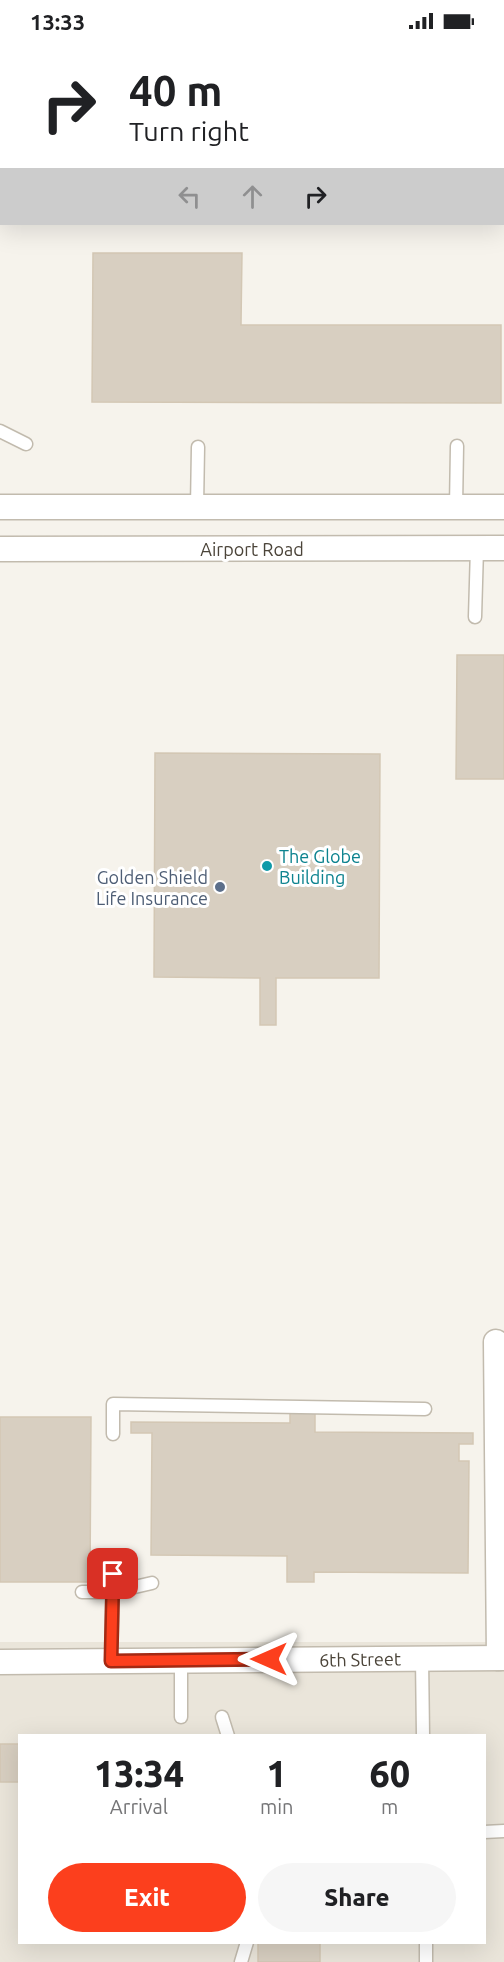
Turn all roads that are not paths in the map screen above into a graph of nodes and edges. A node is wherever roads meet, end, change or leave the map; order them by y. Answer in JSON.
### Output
{"nodes":[{"id":1,"x":0,"y":431,"type":"edge"},
{"id":2,"x":26,"y":444,"type":"dead end"},
{"id":3,"x":457,"y":446,"type":"dead end"},
{"id":4,"x":198,"y":447,"type":"dead end"},
{"id":5,"x":0,"y":507,"type":"edge"},
{"id":6,"x":197,"y":507,"type":"junction"},
{"id":7,"x":456,"y":507,"type":"junction"},
{"id":8,"x":504,"y":507,"type":"edge"},
{"id":9,"x":477,"y":548,"type":"junction"},
{"id":10,"x":504,"y":548,"type":"edge"},
{"id":11,"x":0,"y":549,"type":"edge"},
{"id":12,"x":475,"y":617,"type":"dead end"},
{"id":13,"x":496,"y":1342,"type":"dead end"},
{"id":14,"x":424,"y":1409,"type":"dead end"},
{"id":15,"x":113,"y":1434,"type":"dead end"},
{"id":16,"x":113,"y":1574,"type":"dead end"},
{"id":17,"x":152,"y":1583,"type":"dead end"},
{"id":18,"x":82,"y":1592,"type":"dead end"},
{"id":19,"x":113,"y":1592,"type":"junction"},
{"id":20,"x":422,"y":1658,"type":"junction"},
{"id":21,"x":502,"y":1658,"type":"edge"},
{"id":22,"x":181,"y":1660,"type":"junction"},
{"id":23,"x":111,"y":1661,"type":"junction"},
{"id":24,"x":0,"y":1662,"type":"edge"},
{"id":25,"x":181,"y":1717,"type":"dead end"},
{"id":26,"x":222,"y":1717,"type":"dead end"},
{"id":27,"x":227,"y":1734,"type":"edge"},
{"id":28,"x":423,"y":1734,"type":"edge"},
{"id":29,"x":486,"y":1832,"type":"edge"},
{"id":30,"x":504,"y":1832,"type":"edge"},
{"id":31,"x":426,"y":1944,"type":"edge"},
{"id":32,"x":426,"y":1962,"type":"edge"}],
"edges":[{"from":1,"to":2,"type":"lane"},
{"from":3,"to":7,"type":"lane"},
{"from":4,"to":6,"type":"lane"},
{"from":5,"to":6,"type":"street"},
{"from":6,"to":7,"type":"street"},
{"from":7,"to":8,"type":"street"},
{"from":9,"to":10,"type":"street","name":"Airport Road"},
{"from":9,"to":11,"type":"street","name":"Airport Road"},
{"from":9,"to":12,"type":"lane"},
{"from":13,"to":21,"type":"street"},
{"from":14,"to":15,"type":"lane"},
{"from":16,"to":19,"type":"lane"},
{"from":17,"to":19,"type":"lane"},
{"from":18,"to":19,"type":"lane"},
{"from":19,"to":23,"type":"lane"},
{"from":20,"to":21,"type":"street","name":"6th Street"},
{"from":20,"to":22,"type":"street","name":"6th Street"},
{"from":20,"to":28,"type":"lane"},
{"from":22,"to":23,"type":"street","name":"6th Street"},
{"from":22,"to":25,"type":"lane"},
{"from":23,"to":24,"type":"street","name":"6th Street"},
{"from":26,"to":27,"type":"lane"},
{"from":29,"to":30,"type":"lane"},
{"from":31,"to":32,"type":"lane"}]}
